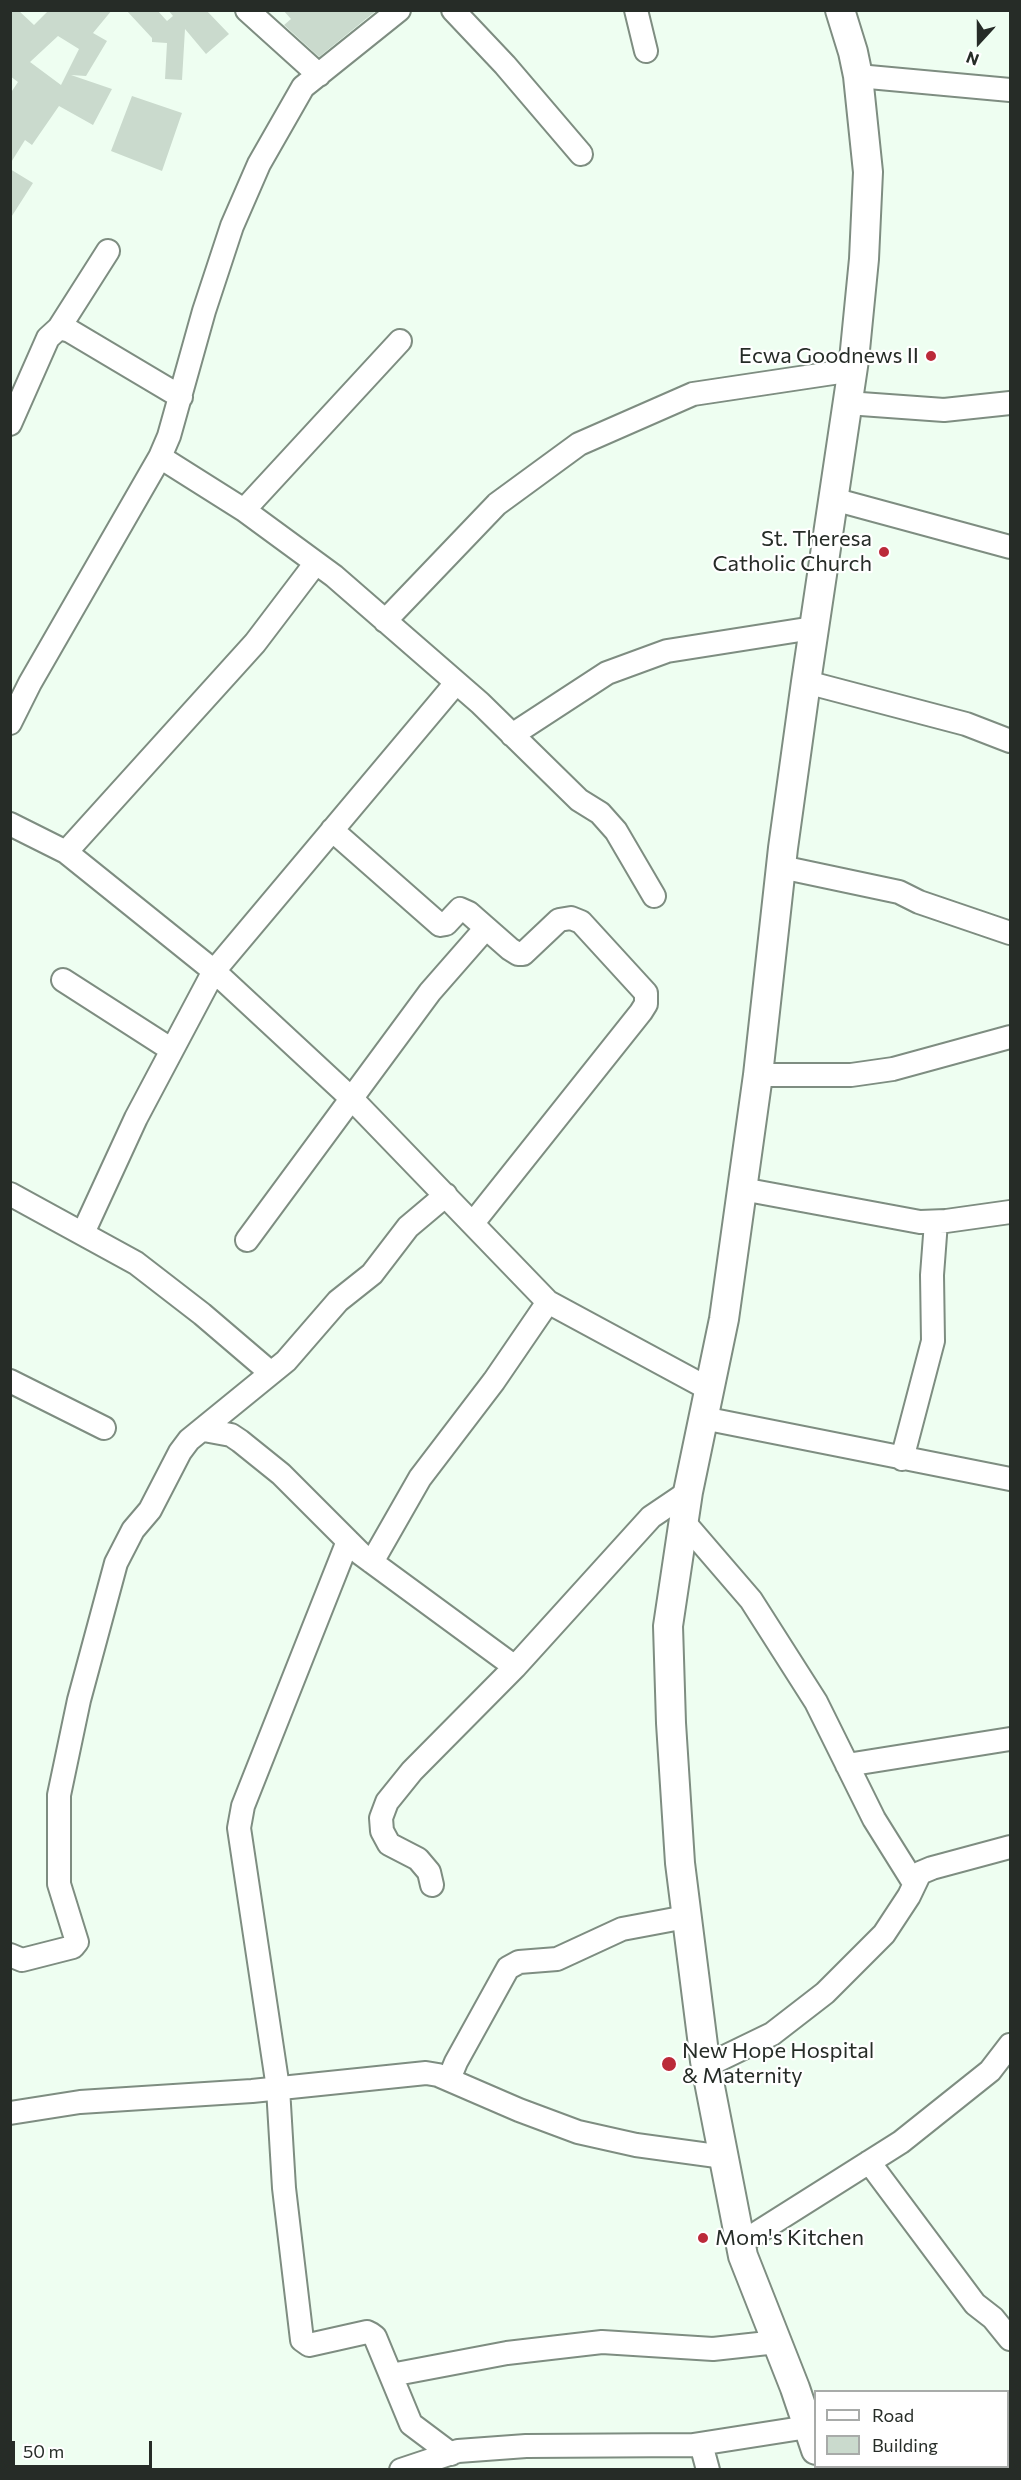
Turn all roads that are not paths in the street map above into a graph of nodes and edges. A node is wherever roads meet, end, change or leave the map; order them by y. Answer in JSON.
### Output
{"nodes":[{"id":1,"x":247,"y":10,"type":"edge"},
{"id":2,"x":453,"y":10,"type":"edge"},
{"id":3,"x":636,"y":10,"type":"edge"},
{"id":4,"x":840,"y":10,"type":"edge"},
{"id":5,"x":397,"y":11,"type":"edge"},
{"id":6,"x":646,"y":51,"type":"dead end"},
{"id":7,"x":319,"y":75,"type":"junction"},
{"id":8,"x":858,"y":76,"type":"junction"},
{"id":9,"x":1011,"y":90,"type":"edge"},
{"id":10,"x":581,"y":154,"type":"dead end"},
{"id":11,"x":108,"y":251,"type":"dead end"},
{"id":12,"x":59,"y":328,"type":"junction"},
{"id":13,"x":400,"y":341,"type":"dead end"},
{"id":14,"x":853,"y":370,"type":"junction"},
{"id":15,"x":181,"y":397,"type":"junction"},
{"id":16,"x":848,"y":403,"type":"junction"},
{"id":17,"x":1011,"y":403,"type":"edge"},
{"id":18,"x":10,"y":424,"type":"edge"},
{"id":19,"x":160,"y":457,"type":"junction"},
{"id":20,"x":833,"y":499,"type":"junction"},
{"id":21,"x":244,"y":510,"type":"junction"},
{"id":22,"x":1011,"y":547,"type":"edge"},
{"id":23,"x":315,"y":564,"type":"junction"},
{"id":24,"x":385,"y":621,"type":"junction"},
{"id":25,"x":813,"y":628,"type":"junction"},
{"id":26,"x":456,"y":682,"type":"junction"},
{"id":27,"x":806,"y":682,"type":"junction"},
{"id":28,"x":10,"y":723,"type":"edge"},
{"id":29,"x":513,"y":735,"type":"junction"},
{"id":30,"x":1011,"y":741,"type":"edge"},
{"id":31,"x":10,"y":824,"type":"edge"},
{"id":32,"x":332,"y":830,"type":"junction"},
{"id":33,"x":66,"y":852,"type":"junction"},
{"id":34,"x":781,"y":867,"type":"junction"},
{"id":35,"x":654,"y":896,"type":"dead end"},
{"id":36,"x":486,"y":928,"type":"junction"},
{"id":37,"x":1011,"y":933,"type":"edge"},
{"id":38,"x":214,"y":971,"type":"junction"},
{"id":39,"x":63,"y":980,"type":"dead end"},
{"id":40,"x":1011,"y":1037,"type":"edge"},
{"id":41,"x":172,"y":1050,"type":"junction"},
{"id":42,"x":758,"y":1075,"type":"junction"},
{"id":43,"x":352,"y":1099,"type":"junction"},
{"id":44,"x":742,"y":1189,"type":"junction"},
{"id":45,"x":10,"y":1194,"type":"edge"},
{"id":46,"x":446,"y":1195,"type":"junction"},
{"id":47,"x":1011,"y":1212,"type":"edge"},
{"id":48,"x":936,"y":1222,"type":"junction"},
{"id":49,"x":473,"y":1223,"type":"junction"},
{"id":50,"x":83,"y":1233,"type":"junction"},
{"id":51,"x":247,"y":1240,"type":"dead end"},
{"id":52,"x":548,"y":1302,"type":"junction"},
{"id":53,"x":271,"y":1373,"type":"junction"},
{"id":54,"x":10,"y":1381,"type":"edge"},
{"id":55,"x":709,"y":1389,"type":"junction"},
{"id":56,"x":703,"y":1418,"type":"junction"},
{"id":57,"x":104,"y":1428,"type":"dead end"},
{"id":58,"x":204,"y":1430,"type":"junction"},
{"id":59,"x":902,"y":1459,"type":"junction"},
{"id":60,"x":1011,"y":1479,"type":"edge"},
{"id":61,"x":688,"y":1492,"type":"junction"},
{"id":62,"x":683,"y":1521,"type":"junction"},
{"id":63,"x":348,"y":1541,"type":"junction"},
{"id":64,"x":372,"y":1562,"type":"junction"},
{"id":65,"x":515,"y":1666,"type":"junction"},
{"id":66,"x":1011,"y":1739,"type":"edge"},
{"id":67,"x":847,"y":1765,"type":"junction"},
{"id":68,"x":1011,"y":1847,"type":"edge"},
{"id":69,"x":914,"y":1883,"type":"junction"},
{"id":70,"x":432,"y":1885,"type":"dead end"},
{"id":71,"x":687,"y":1917,"type":"junction"},
{"id":72,"x":10,"y":1955,"type":"edge"},
{"id":73,"x":1011,"y":2045,"type":"edge"},
{"id":74,"x":706,"y":2066,"type":"junction"},
{"id":75,"x":449,"y":2079,"type":"junction"},
{"id":76,"x":278,"y":2088,"type":"junction"},
{"id":77,"x":10,"y":2113,"type":"edge"},
{"id":78,"x":724,"y":2157,"type":"junction"},
{"id":79,"x":869,"y":2162,"type":"junction"},
{"id":80,"x":741,"y":2243,"type":"junction"},
{"id":81,"x":1011,"y":2339,"type":"edge"},
{"id":82,"x":777,"y":2342,"type":"junction"},
{"id":83,"x":390,"y":2375,"type":"junction"},
{"id":84,"x":416,"y":2428,"type":"junction"},
{"id":85,"x":812,"y":2439,"type":"edge"},
{"id":86,"x":701,"y":2444,"type":"junction"},
{"id":87,"x":451,"y":2454,"type":"junction"},
{"id":88,"x":406,"y":2468,"type":"edge"},
{"id":89,"x":1011,"y":2468,"type":"edge"},
{"id":90,"x":708,"y":2469,"type":"edge"},
{"id":91,"x":1005,"y":2469,"type":"edge"}],
"edges":[{"from":1,"to":7,"type":"street"},
{"from":2,"to":10,"type":"street"},
{"from":3,"to":6,"type":"street"},
{"from":4,"to":8,"type":"street"},
{"from":5,"to":7,"type":"street"},
{"from":7,"to":15,"type":"street"},
{"from":8,"to":9,"type":"street"},
{"from":8,"to":14,"type":"street"},
{"from":11,"to":12,"type":"street"},
{"from":12,"to":15,"type":"street"},
{"from":12,"to":18,"type":"street"},
{"from":13,"to":21,"type":"street"},
{"from":14,"to":16,"type":"street"},
{"from":14,"to":24,"type":"street"},
{"from":15,"to":19,"type":"street"},
{"from":16,"to":17,"type":"street"},
{"from":16,"to":20,"type":"street"},
{"from":19,"to":21,"type":"street"},
{"from":19,"to":28,"type":"street"},
{"from":20,"to":22,"type":"street"},
{"from":20,"to":25,"type":"street"},
{"from":21,"to":23,"type":"street"},
{"from":23,"to":24,"type":"street"},
{"from":23,"to":33,"type":"street"},
{"from":24,"to":26,"type":"street"},
{"from":25,"to":27,"type":"street"},
{"from":25,"to":29,"type":"street"},
{"from":26,"to":29,"type":"street"},
{"from":26,"to":32,"type":"street"},
{"from":27,"to":30,"type":"street"},
{"from":27,"to":34,"type":"street"},
{"from":29,"to":35,"type":"street"},
{"from":31,"to":33,"type":"street"},
{"from":32,"to":36,"type":"street"},
{"from":32,"to":38,"type":"street"},
{"from":33,"to":38,"type":"street"},
{"from":34,"to":37,"type":"street"},
{"from":34,"to":42,"type":"street"},
{"from":36,"to":43,"type":"street"},
{"from":36,"to":49,"type":"street"},
{"from":38,"to":41,"type":"street"},
{"from":38,"to":43,"type":"street"},
{"from":39,"to":41,"type":"street"},
{"from":40,"to":42,"type":"street"},
{"from":41,"to":50,"type":"street"},
{"from":42,"to":44,"type":"street"},
{"from":43,"to":46,"type":"street"},
{"from":43,"to":51,"type":"street"},
{"from":44,"to":48,"type":"street"},
{"from":44,"to":55,"type":"street"},
{"from":45,"to":50,"type":"street"},
{"from":46,"to":49,"type":"street"},
{"from":46,"to":53,"type":"street"},
{"from":47,"to":48,"type":"street"},
{"from":48,"to":59,"type":"street"},
{"from":49,"to":52,"type":"street"},
{"from":50,"to":53,"type":"street"},
{"from":52,"to":55,"type":"street"},
{"from":52,"to":64,"type":"street"},
{"from":53,"to":58,"type":"street"},
{"from":54,"to":57,"type":"street"},
{"from":55,"to":56,"type":"street"},
{"from":56,"to":59,"type":"street"},
{"from":56,"to":61,"type":"street"},
{"from":58,"to":63,"type":"street"},
{"from":58,"to":72,"type":"street"},
{"from":59,"to":60,"type":"street"},
{"from":61,"to":62,"type":"street"},
{"from":61,"to":65,"type":"street"},
{"from":62,"to":67,"type":"street"},
{"from":62,"to":71,"type":"street"},
{"from":63,"to":64,"type":"street"},
{"from":63,"to":76,"type":"street"},
{"from":64,"to":65,"type":"street"},
{"from":65,"to":70,"type":"street"},
{"from":66,"to":67,"type":"street"},
{"from":67,"to":69,"type":"street"},
{"from":68,"to":69,"type":"street"},
{"from":69,"to":74,"type":"street"},
{"from":71,"to":74,"type":"street"},
{"from":71,"to":75,"type":"street"},
{"from":73,"to":79,"type":"street"},
{"from":74,"to":78,"type":"street"},
{"from":75,"to":76,"type":"street"},
{"from":75,"to":78,"type":"street"},
{"from":76,"to":77,"type":"street"},
{"from":76,"to":83,"type":"street"},
{"from":78,"to":80,"type":"street"},
{"from":79,"to":80,"type":"street"},
{"from":79,"to":81,"type":"street"},
{"from":80,"to":82,"type":"street"},
{"from":82,"to":83,"type":"street"},
{"from":82,"to":85,"type":"street"},
{"from":83,"to":84,"type":"street"},
{"from":84,"to":87,"type":"street"},
{"from":84,"to":88,"type":"street"},
{"from":85,"to":86,"type":"street"},
{"from":86,"to":87,"type":"street"},
{"from":86,"to":90,"type":"street"},
{"from":87,"to":88,"type":"street"},
{"from":89,"to":91,"type":"street"}]}
